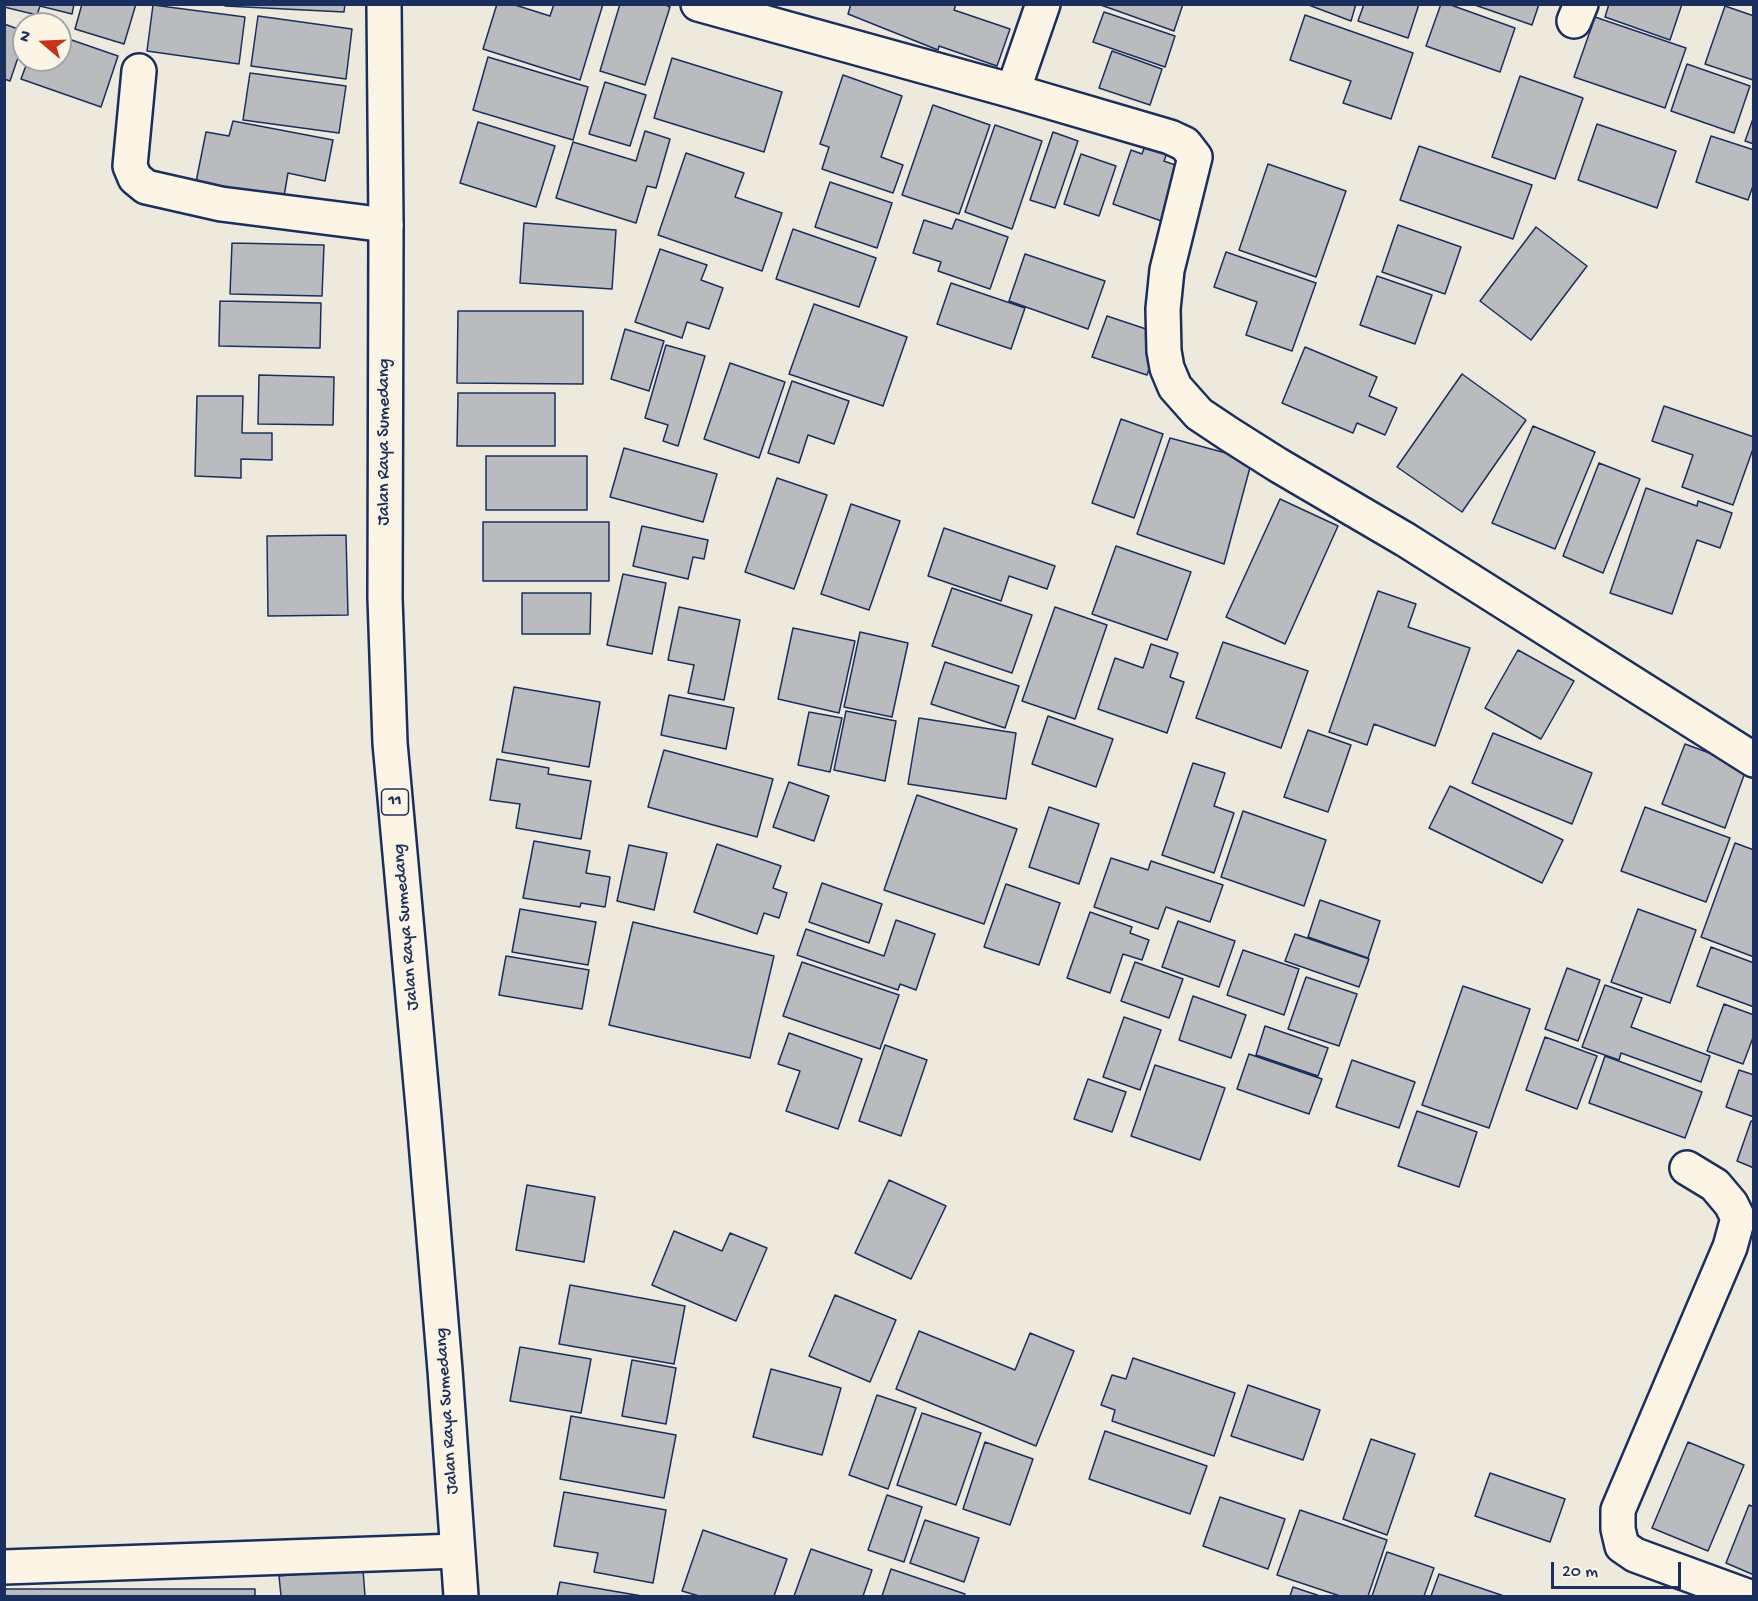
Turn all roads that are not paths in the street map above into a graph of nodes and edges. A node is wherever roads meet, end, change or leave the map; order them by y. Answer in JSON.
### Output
{"nodes":[{"id":1,"x":384,"y":4,"type":"edge"},
{"id":2,"x":698,"y":4,"type":"edge"},
{"id":3,"x":1043,"y":4,"type":"edge"},
{"id":4,"x":139,"y":71,"type":"dead end"},
{"id":5,"x":1013,"y":91,"type":"junction"},
{"id":6,"x":386,"y":225,"type":"junction"},
{"id":7,"x":1754,"y":760,"type":"edge"},
{"id":8,"x":1687,"y":1168,"type":"dead end"},
{"id":9,"x":457,"y":1551,"type":"junction"},
{"id":10,"x":4,"y":1567,"type":"edge"},
{"id":11,"x":460,"y":1596,"type":"edge"},
{"id":12,"x":1747,"y":1596,"type":"edge"}],
"edges":[{"from":1,"to":6,"type":"main road","name":"Jalan Raya Sumedang","number":"11"},
{"from":2,"to":5,"type":"main road"},
{"from":3,"to":5,"type":"main road"},
{"from":4,"to":6,"type":"main road"},
{"from":5,"to":7,"type":"main road"},
{"from":6,"to":9,"type":"main road","name":"Jalan Raya Sumedang","number":"11"},
{"from":8,"to":12,"type":"main road"},
{"from":9,"to":10,"type":"main road"},
{"from":9,"to":11,"type":"main road","name":"Jalan Raya Sumedang","number":"11"}]}
